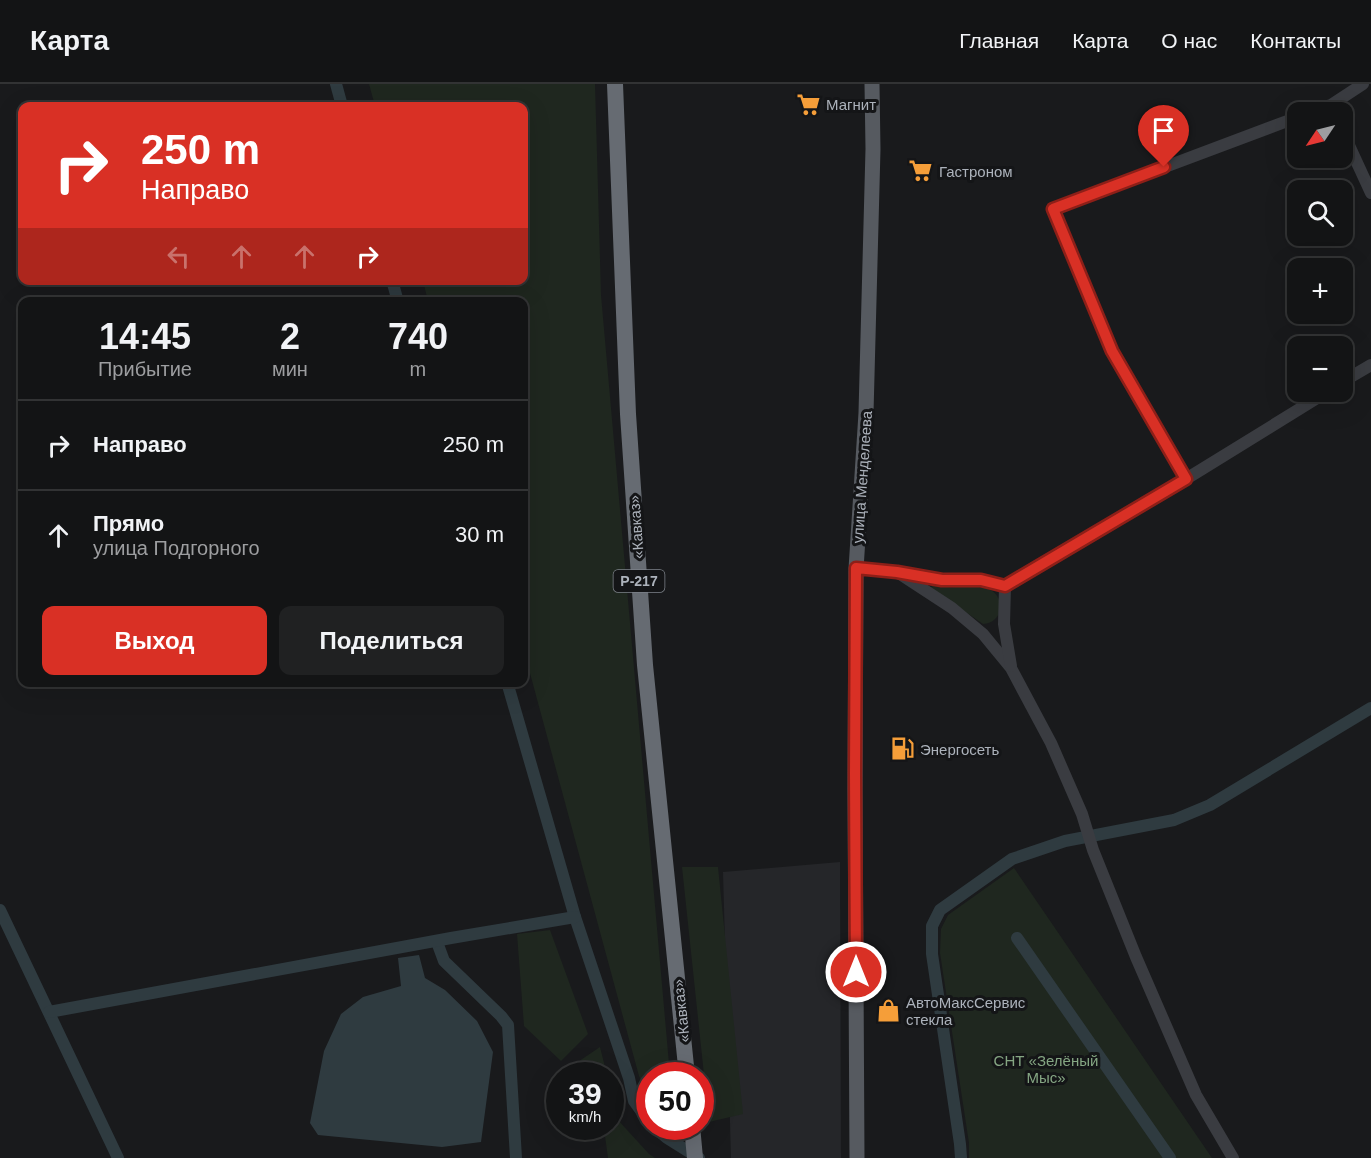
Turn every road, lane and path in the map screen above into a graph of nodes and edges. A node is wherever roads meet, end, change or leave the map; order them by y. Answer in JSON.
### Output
{"nodes":[{"id":1,"x":615,"y":84,"type":"edge"},
{"id":2,"x":872,"y":84,"type":"edge"},
{"id":3,"x":1363,"y":84,"type":"edge"},
{"id":4,"x":1341,"y":102,"type":"edge"},
{"id":5,"x":1287,"y":121,"type":"edge"},
{"id":6,"x":1353,"y":154,"type":"edge"},
{"id":7,"x":1371,"y":193,"type":"edge"},
{"id":8,"x":1371,"y":365,"type":"edge"},
{"id":9,"x":1353,"y":376,"type":"edge"},
{"id":10,"x":1311,"y":402,"type":"edge"},
{"id":11,"x":1186,"y":479,"type":"junction"},
{"id":12,"x":856,"y":568,"type":"junction"},
{"id":13,"x":897,"y":572,"type":"junction"},
{"id":14,"x":1005,"y":586,"type":"junction"},
{"id":15,"x":1011,"y":668,"type":"junction"},
{"id":16,"x":686,"y":1062,"type":"edge"},
{"id":17,"x":693,"y":1140,"type":"edge"},
{"id":18,"x":695,"y":1158,"type":"edge"},
{"id":19,"x":857,"y":1158,"type":"edge"},
{"id":20,"x":1233,"y":1158,"type":"edge"}],
"edges":[{"from":1,"to":16,"type":"highway","name":"«Кавказ»","number":"Р-217"},
{"from":2,"to":12,"type":"main road","name":"улица Менделеева"},
{"from":3,"to":4,"type":"street"},
{"from":5,"to":11,"type":"street"},
{"from":6,"to":7,"type":"street"},
{"from":8,"to":9,"type":"street"},
{"from":10,"to":11,"type":"street"},
{"from":11,"to":14,"type":"street"},
{"from":12,"to":13,"type":"street"},
{"from":12,"to":19,"type":"main road","name":"улица Менделеева"},
{"from":13,"to":14,"type":"street"},
{"from":13,"to":15,"type":"street"},
{"from":14,"to":15,"type":"street"},
{"from":15,"to":20,"type":"street"},
{"from":17,"to":18,"type":"highway"}]}
